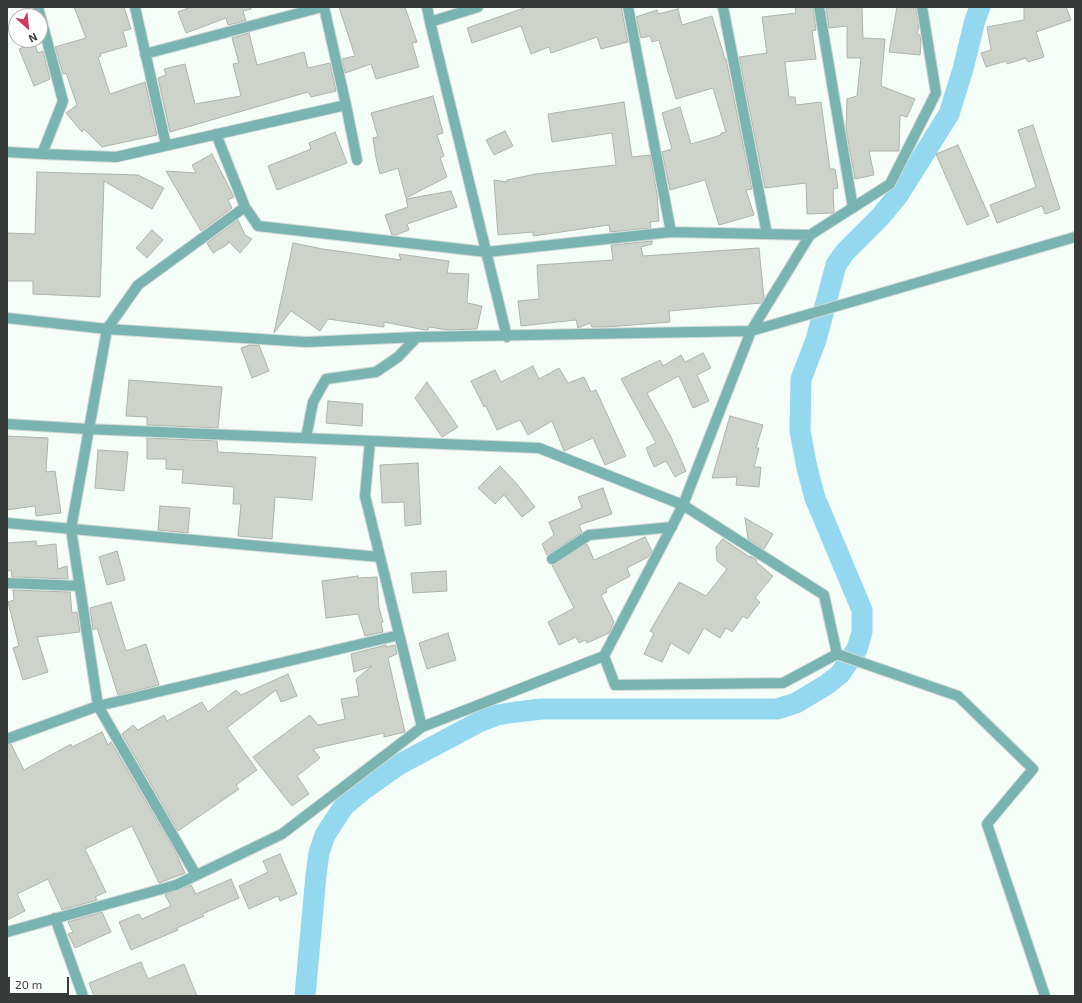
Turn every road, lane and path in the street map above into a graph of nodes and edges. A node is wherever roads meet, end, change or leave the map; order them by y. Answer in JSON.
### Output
{"nodes":[{"id":1,"x":38,"y":7,"type":"edge"},
{"id":2,"x":135,"y":7,"type":"edge"},
{"id":3,"x":323,"y":7,"type":"edge"},
{"id":4,"x":427,"y":7,"type":"edge"},
{"id":5,"x":478,"y":7,"type":"edge"},
{"id":6,"x":628,"y":7,"type":"edge"},
{"id":7,"x":723,"y":7,"type":"edge"},
{"id":8,"x":819,"y":7,"type":"edge"},
{"id":9,"x":922,"y":7,"type":"edge"},
{"id":10,"x":430,"y":22,"type":"junction"},
{"id":11,"x":145,"y":54,"type":"junction"},
{"id":12,"x":346,"y":105,"type":"junction"},
{"id":13,"x":216,"y":134,"type":"junction"},
{"id":14,"x":166,"y":146,"type":"junction"},
{"id":15,"x":7,"y":152,"type":"edge"},
{"id":16,"x":42,"y":154,"type":"junction"},
{"id":17,"x":357,"y":160,"type":"dead end"},
{"id":18,"x":245,"y":207,"type":"junction"},
{"id":19,"x":853,"y":208,"type":"junction"},
{"id":20,"x":671,"y":232,"type":"junction"},
{"id":21,"x":767,"y":234,"type":"junction"},
{"id":22,"x":810,"y":235,"type":"junction"},
{"id":23,"x":1075,"y":237,"type":"edge"},
{"id":24,"x":487,"y":252,"type":"junction"},
{"id":25,"x":7,"y":318,"type":"edge"},
{"id":26,"x":108,"y":329,"type":"junction"},
{"id":27,"x":751,"y":330,"type":"junction"},
{"id":28,"x":418,"y":337,"type":"junction"},
{"id":29,"x":507,"y":337,"type":"junction"},
{"id":30,"x":7,"y":424,"type":"edge"},
{"id":31,"x":88,"y":429,"type":"junction"},
{"id":32,"x":306,"y":438,"type":"junction"},
{"id":33,"x":370,"y":441,"type":"junction"},
{"id":34,"x":684,"y":504,"type":"junction"},
{"id":35,"x":7,"y":523,"type":"edge"},
{"id":36,"x":672,"y":527,"type":"junction"},
{"id":37,"x":71,"y":529,"type":"junction"},
{"id":38,"x":380,"y":557,"type":"junction"},
{"id":39,"x":552,"y":559,"type":"dead end"},
{"id":40,"x":7,"y":583,"type":"edge"},
{"id":41,"x":80,"y":586,"type":"junction"},
{"id":42,"x":399,"y":634,"type":"junction"},
{"id":43,"x":838,"y":654,"type":"junction"},
{"id":44,"x":604,"y":656,"type":"junction"},
{"id":45,"x":98,"y":706,"type":"junction"},
{"id":46,"x":422,"y":727,"type":"junction"},
{"id":47,"x":7,"y":738,"type":"edge"},
{"id":48,"x":196,"y":875,"type":"junction"},
{"id":49,"x":55,"y":918,"type":"junction"},
{"id":50,"x":7,"y":932,"type":"edge"},
{"id":51,"x":83,"y":996,"type":"edge"},
{"id":52,"x":1045,"y":996,"type":"edge"}],
"edges":[{"from":1,"to":16,"type":"street"},
{"from":2,"to":11,"type":"street"},
{"from":3,"to":11,"type":"street"},
{"from":3,"to":12,"type":"street"},
{"from":4,"to":10,"type":"street"},
{"from":5,"to":10,"type":"street"},
{"from":6,"to":20,"type":"street"},
{"from":7,"to":21,"type":"street"},
{"from":8,"to":19,"type":"street"},
{"from":9,"to":19,"type":"street"},
{"from":10,"to":24,"type":"street"},
{"from":11,"to":14,"type":"street"},
{"from":12,"to":13,"type":"street"},
{"from":12,"to":17,"type":"street"},
{"from":13,"to":14,"type":"street"},
{"from":13,"to":18,"type":"street"},
{"from":14,"to":16,"type":"street"},
{"from":15,"to":16,"type":"street"},
{"from":18,"to":24,"type":"street"},
{"from":18,"to":26,"type":"street"},
{"from":19,"to":22,"type":"street"},
{"from":20,"to":21,"type":"street"},
{"from":20,"to":24,"type":"street"},
{"from":21,"to":22,"type":"street"},
{"from":22,"to":27,"type":"street"},
{"from":23,"to":27,"type":"street"},
{"from":24,"to":29,"type":"street"},
{"from":25,"to":26,"type":"street"},
{"from":26,"to":28,"type":"street"},
{"from":26,"to":31,"type":"street"},
{"from":27,"to":29,"type":"street"},
{"from":27,"to":34,"type":"street"},
{"from":28,"to":29,"type":"street"},
{"from":28,"to":32,"type":"street"},
{"from":30,"to":31,"type":"street"},
{"from":31,"to":32,"type":"street"},
{"from":31,"to":37,"type":"street"},
{"from":32,"to":33,"type":"street"},
{"from":33,"to":34,"type":"street"},
{"from":33,"to":38,"type":"street"},
{"from":34,"to":36,"type":"street"},
{"from":34,"to":43,"type":"street"},
{"from":35,"to":37,"type":"street"},
{"from":36,"to":39,"type":"street"},
{"from":36,"to":44,"type":"street"},
{"from":37,"to":38,"type":"street"},
{"from":37,"to":41,"type":"street"},
{"from":38,"to":42,"type":"street"},
{"from":40,"to":41,"type":"street"},
{"from":41,"to":45,"type":"street"},
{"from":42,"to":45,"type":"street"},
{"from":42,"to":46,"type":"street"},
{"from":43,"to":44,"type":"street"},
{"from":43,"to":52,"type":"street"},
{"from":44,"to":46,"type":"street"},
{"from":45,"to":47,"type":"street"},
{"from":45,"to":48,"type":"street"},
{"from":46,"to":48,"type":"street"},
{"from":48,"to":49,"type":"street"},
{"from":49,"to":50,"type":"street"},
{"from":49,"to":51,"type":"street"}]}
